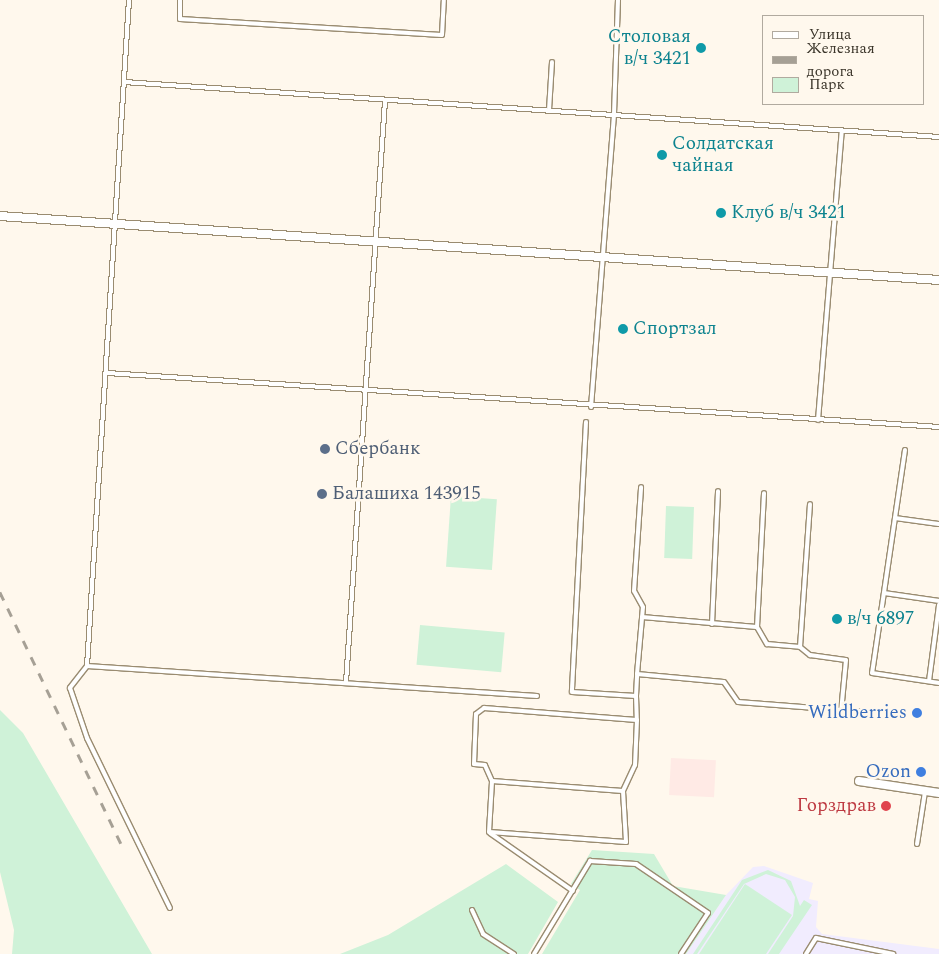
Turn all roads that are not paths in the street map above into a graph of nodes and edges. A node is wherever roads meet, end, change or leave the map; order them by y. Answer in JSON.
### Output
{"nodes":[{"id":1,"x":130,"y":0,"type":"edge"},
{"id":2,"x":180,"y":0,"type":"edge"},
{"id":3,"x":444,"y":0,"type":"edge"},
{"id":4,"x":618,"y":0,"type":"edge"},
{"id":5,"x":552,"y":62,"type":"dead end"},
{"id":6,"x":124,"y":82,"type":"junction"},
{"id":7,"x":385,"y":100,"type":"junction"},
{"id":8,"x":549,"y":110,"type":"junction"},
{"id":9,"x":614,"y":114,"type":"junction"},
{"id":10,"x":842,"y":131,"type":"junction"},
{"id":11,"x":939,"y":137,"type":"edge"},
{"id":12,"x":0,"y":216,"type":"edge"},
{"id":13,"x":116,"y":225,"type":"junction"},
{"id":14,"x":375,"y":242,"type":"junction"},
{"id":15,"x":603,"y":258,"type":"junction"},
{"id":16,"x":831,"y":273,"type":"junction"},
{"id":17,"x":939,"y":280,"type":"edge"},
{"id":18,"x":107,"y":373,"type":"junction"},
{"id":19,"x":366,"y":393,"type":"junction"},
{"id":20,"x":591,"y":408,"type":"junction"},
{"id":21,"x":818,"y":420,"type":"junction"},
{"id":22,"x":586,"y":422,"type":"dead end"},
{"id":23,"x":939,"y":427,"type":"edge"},
{"id":24,"x":905,"y":450,"type":"dead end"},
{"id":25,"x":641,"y":487,"type":"dead end"},
{"id":26,"x":718,"y":491,"type":"dead end"},
{"id":27,"x":764,"y":493,"type":"dead end"},
{"id":28,"x":810,"y":504,"type":"dead end"},
{"id":29,"x":895,"y":518,"type":"junction"},
{"id":30,"x":939,"y":524,"type":"edge"},
{"id":31,"x":884,"y":593,"type":"junction"},
{"id":32,"x":939,"y":603,"type":"edge"},
{"id":33,"x":642,"y":617,"type":"junction"},
{"id":34,"x":712,"y":624,"type":"junction"},
{"id":35,"x":757,"y":627,"type":"junction"},
{"id":36,"x":800,"y":646,"type":"junction"},
{"id":37,"x":88,"y":666,"type":"junction"},
{"id":38,"x":637,"y":674,"type":"junction"},
{"id":39,"x":929,"y":682,"type":"junction"},
{"id":40,"x":939,"y":683,"type":"edge"},
{"id":41,"x":346,"y":684,"type":"junction"},
{"id":42,"x":536,"y":696,"type":"dead end"},
{"id":43,"x":636,"y":696,"type":"junction"},
{"id":44,"x":841,"y":712,"type":"junction"},
{"id":45,"x":867,"y":712,"type":"dead end"},
{"id":46,"x":637,"y":720,"type":"junction"},
{"id":47,"x":492,"y":781,"type":"junction"},
{"id":48,"x":859,"y":781,"type":"dead end"},
{"id":49,"x":925,"y":791,"type":"junction"},
{"id":50,"x":623,"y":792,"type":"junction"},
{"id":51,"x":939,"y":793,"type":"edge"},
{"id":52,"x":489,"y":832,"type":"junction"},
{"id":53,"x":917,"y":844,"type":"dead end"},
{"id":54,"x":573,"y":891,"type":"junction"},
{"id":55,"x":170,"y":908,"type":"dead end"},
{"id":56,"x":472,"y":910,"type":"dead end"},
{"id":57,"x":514,"y":954,"type":"edge"},
{"id":58,"x":534,"y":954,"type":"edge"},
{"id":59,"x":681,"y":954,"type":"edge"},
{"id":60,"x":806,"y":954,"type":"edge"},
{"id":61,"x":894,"y":954,"type":"edge"}],
"edges":[{"from":1,"to":6,"type":"lane"},
{"from":2,"to":3,"type":"lane"},
{"from":4,"to":9,"type":"lane"},
{"from":5,"to":8,"type":"lane"},
{"from":6,"to":7,"type":"lane"},
{"from":6,"to":13,"type":"lane"},
{"from":7,"to":8,"type":"lane"},
{"from":7,"to":14,"type":"lane"},
{"from":8,"to":9,"type":"lane"},
{"from":9,"to":10,"type":"lane"},
{"from":9,"to":15,"type":"lane"},
{"from":10,"to":11,"type":"lane"},
{"from":10,"to":16,"type":"lane"},
{"from":12,"to":13,"type":"street"},
{"from":13,"to":14,"type":"street"},
{"from":13,"to":18,"type":"lane"},
{"from":14,"to":15,"type":"street"},
{"from":14,"to":19,"type":"lane"},
{"from":15,"to":16,"type":"street"},
{"from":15,"to":20,"type":"lane"},
{"from":16,"to":17,"type":"street"},
{"from":16,"to":21,"type":"lane"},
{"from":18,"to":19,"type":"lane"},
{"from":18,"to":37,"type":"lane"},
{"from":19,"to":20,"type":"lane"},
{"from":19,"to":41,"type":"lane"},
{"from":20,"to":21,"type":"lane"},
{"from":21,"to":23,"type":"lane"},
{"from":22,"to":43,"type":"lane"},
{"from":24,"to":29,"type":"lane"},
{"from":25,"to":33,"type":"lane"},
{"from":26,"to":34,"type":"lane"},
{"from":27,"to":35,"type":"lane"},
{"from":28,"to":36,"type":"lane"},
{"from":29,"to":30,"type":"lane"},
{"from":29,"to":31,"type":"lane"},
{"from":31,"to":32,"type":"lane"},
{"from":31,"to":39,"type":"lane"},
{"from":32,"to":39,"type":"lane"},
{"from":33,"to":34,"type":"lane"},
{"from":33,"to":38,"type":"lane"},
{"from":34,"to":35,"type":"lane"},
{"from":35,"to":36,"type":"lane"},
{"from":36,"to":44,"type":"lane"},
{"from":37,"to":41,"type":"lane"},
{"from":37,"to":55,"type":"lane"},
{"from":38,"to":43,"type":"lane"},
{"from":38,"to":44,"type":"lane"},
{"from":39,"to":40,"type":"lane"},
{"from":41,"to":42,"type":"lane"},
{"from":43,"to":46,"type":"lane"},
{"from":44,"to":45,"type":"lane"},
{"from":46,"to":47,"type":"lane"},
{"from":46,"to":50,"type":"lane"},
{"from":47,"to":50,"type":"lane"},
{"from":47,"to":52,"type":"lane"},
{"from":48,"to":49,"type":"street"},
{"from":49,"to":51,"type":"street"},
{"from":49,"to":53,"type":"lane"},
{"from":50,"to":52,"type":"lane"},
{"from":52,"to":54,"type":"lane"},
{"from":54,"to":58,"type":"lane"},
{"from":54,"to":59,"type":"lane"},
{"from":56,"to":57,"type":"lane"},
{"from":60,"to":61,"type":"lane"}]}
